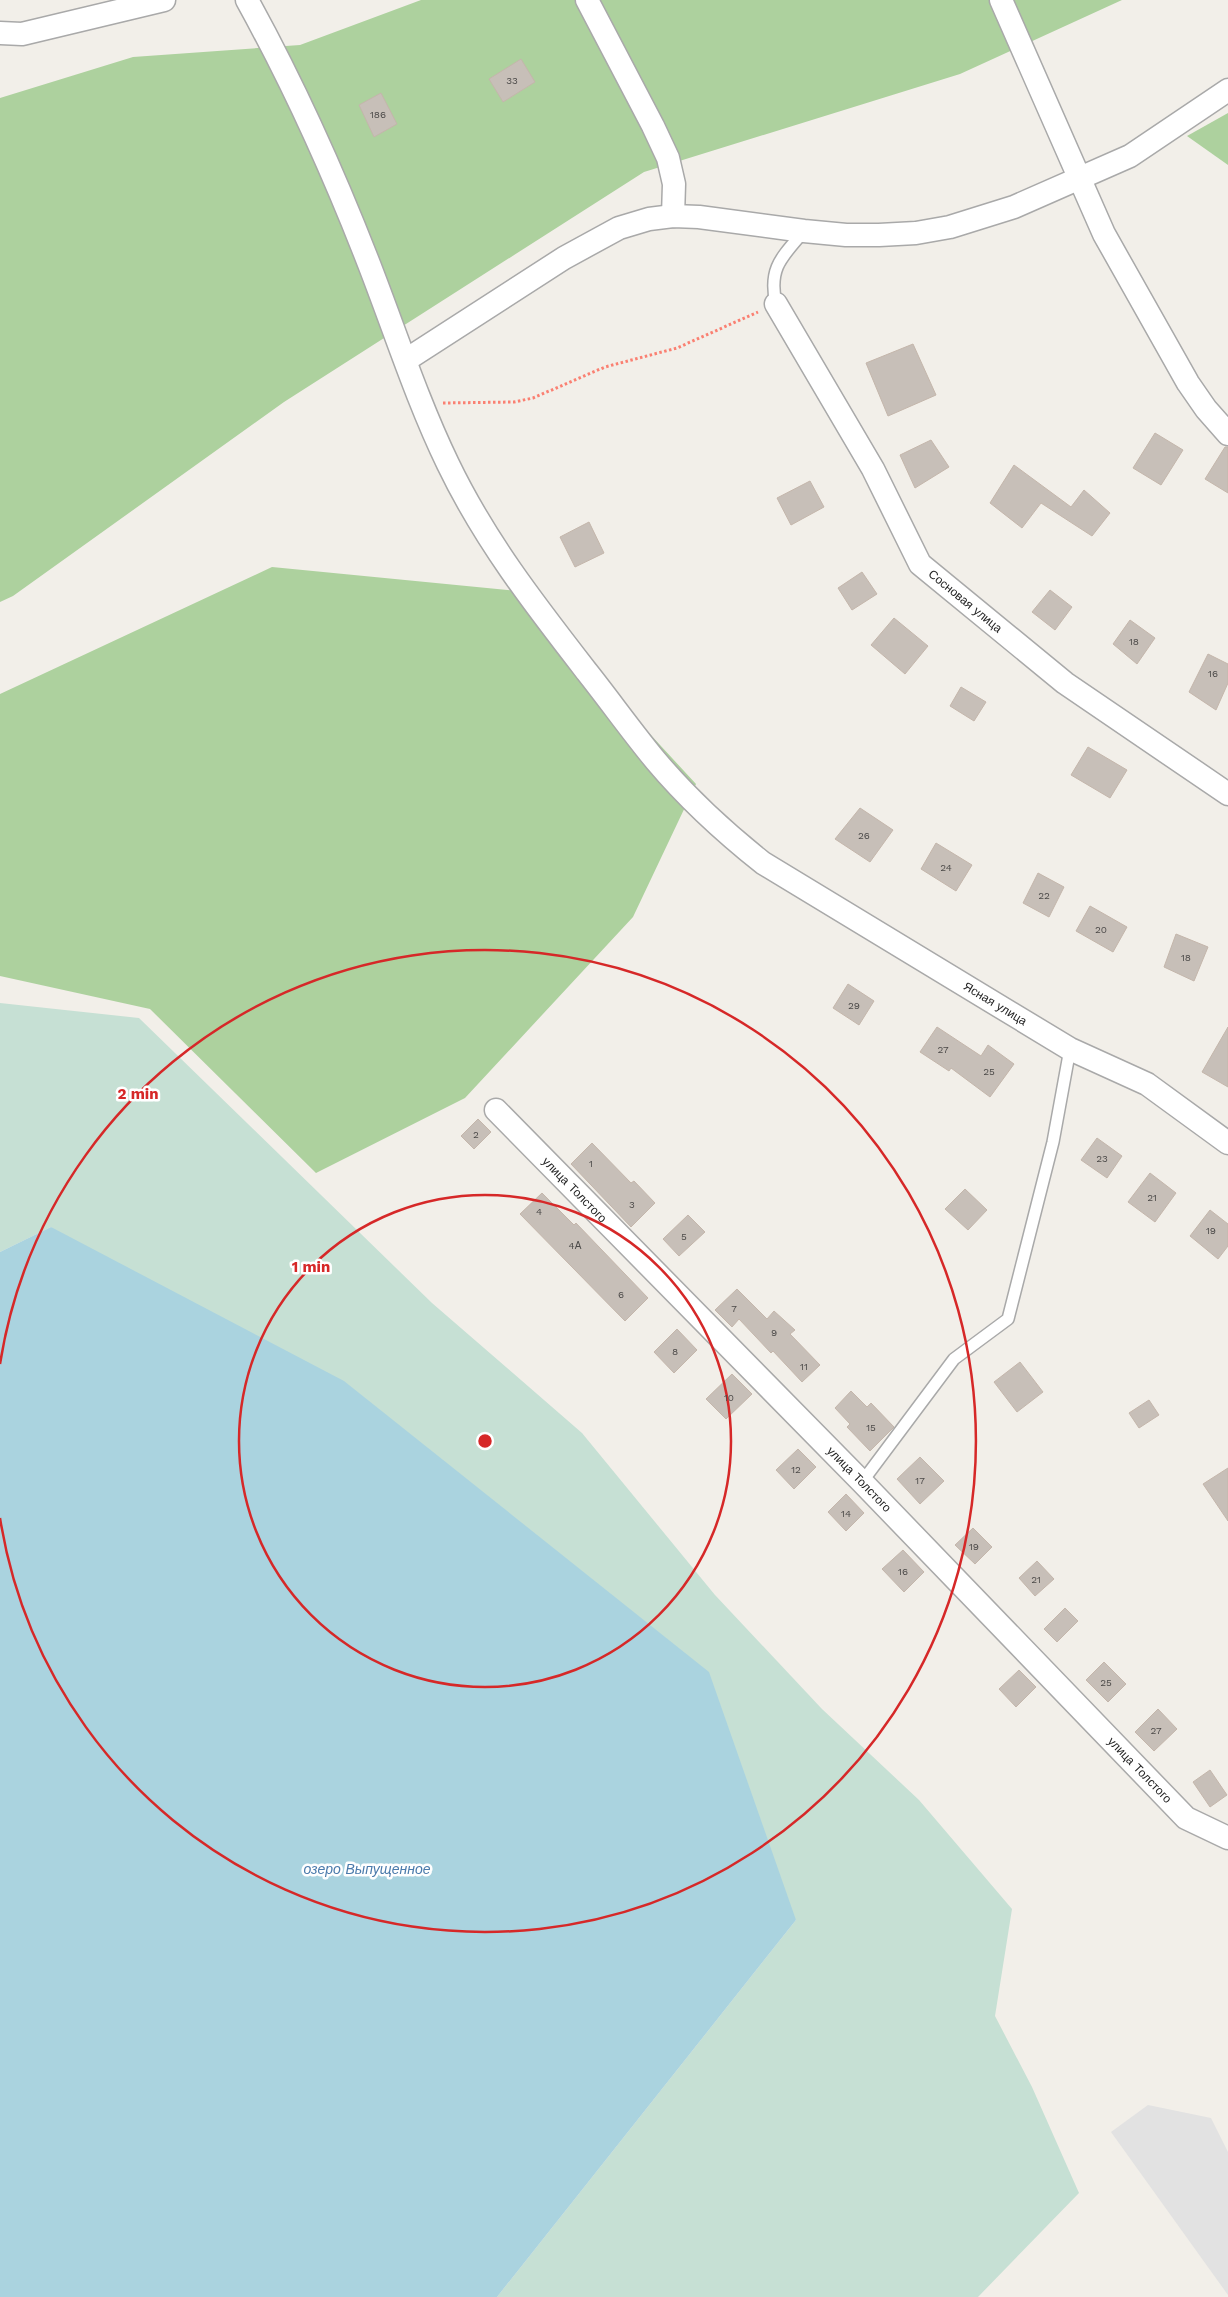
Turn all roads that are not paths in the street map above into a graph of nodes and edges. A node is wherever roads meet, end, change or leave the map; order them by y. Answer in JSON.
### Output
{"nodes":[{"id":1,"x":164,"y":0,"type":"edge"},
{"id":2,"x":247,"y":0,"type":"edge"},
{"id":3,"x":587,"y":0,"type":"edge"},
{"id":4,"x":1001,"y":0,"type":"edge"},
{"id":5,"x":0,"y":33,"type":"edge"},
{"id":6,"x":1228,"y":90,"type":"edge"},
{"id":7,"x":1080,"y":179,"type":"junction"},
{"id":8,"x":673,"y":216,"type":"junction"},
{"id":9,"x":804,"y":231,"type":"junction"},
{"id":10,"x":776,"y":304,"type":"joint"},
{"id":11,"x":406,"y":360,"type":"junction"},
{"id":12,"x":1228,"y":434,"type":"edge"},
{"id":13,"x":1228,"y":794,"type":"edge"},
{"id":14,"x":1070,"y":1049,"type":"junction"},
{"id":15,"x":496,"y":1110,"type":"dead end"},
{"id":16,"x":1228,"y":1143,"type":"edge"},
{"id":17,"x":862,"y":1482,"type":"junction"},
{"id":18,"x":1228,"y":1838,"type":"edge"}],
"edges":[{"from":1,"to":5,"type":"street"},
{"from":2,"to":11,"type":"street","name":"Ясная улица"},
{"from":3,"to":8,"type":"street"},
{"from":4,"to":7,"type":"street"},
{"from":6,"to":7,"type":"street"},
{"from":7,"to":9,"type":"street"},
{"from":7,"to":12,"type":"street"},
{"from":8,"to":9,"type":"street"},
{"from":8,"to":11,"type":"street"},
{"from":9,"to":10,"type":"lane"},
{"from":10,"to":13,"type":"street","name":"Сосновая улица"},
{"from":11,"to":14,"type":"street","name":"Ясная улица"},
{"from":14,"to":16,"type":"street","name":"Ясная улица"},
{"from":14,"to":17,"type":"lane"},
{"from":15,"to":17,"type":"street","name":"улица Толстого"},
{"from":17,"to":18,"type":"street","name":"улица Толстого"}]}
